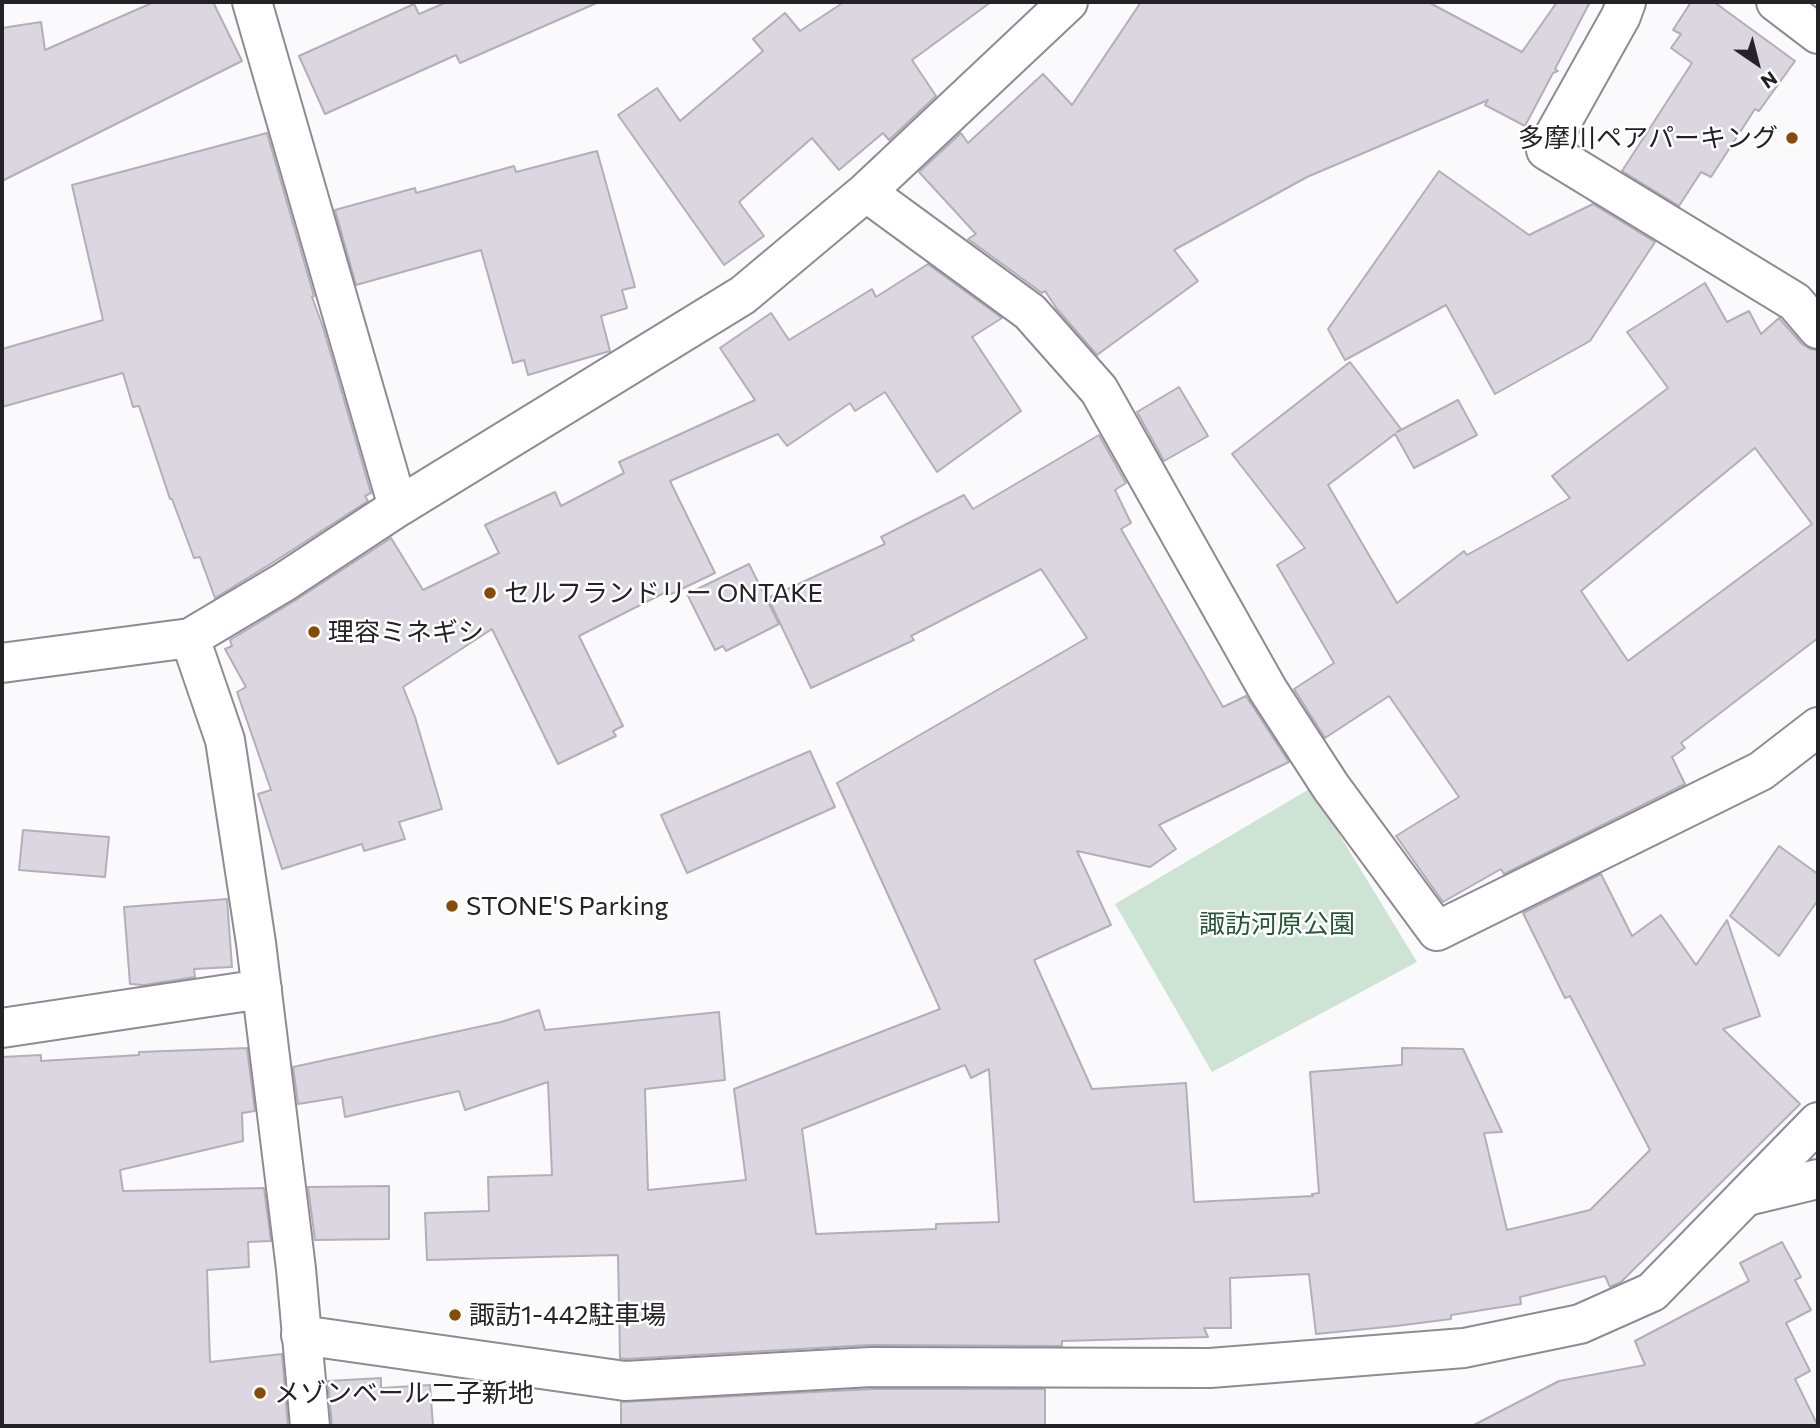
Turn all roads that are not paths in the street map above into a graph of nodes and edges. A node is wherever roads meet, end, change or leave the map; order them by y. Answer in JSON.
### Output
{"nodes":[{"id":1,"x":252,"y":2,"type":"edge"},
{"id":2,"x":1626,"y":2,"type":"edge"},
{"id":3,"x":1776,"y":2,"type":"edge"},
{"id":4,"x":1062,"y":4,"type":"edge"},
{"id":5,"x":1818,"y":34,"type":"edge"},
{"id":6,"x":866,"y":192,"type":"junction"},
{"id":7,"x":1818,"y":329,"type":"edge"},
{"id":8,"x":398,"y":507,"type":"junction"},
{"id":9,"x":190,"y":638,"type":"junction"},
{"id":10,"x":2,"y":663,"type":"edge"},
{"id":11,"x":1818,"y":727,"type":"edge"},
{"id":12,"x":262,"y":989,"type":"junction"},
{"id":13,"x":2,"y":1028,"type":"edge"},
{"id":14,"x":1818,"y":1122,"type":"edge"},
{"id":15,"x":1818,"y":1179,"type":"edge"},
{"id":16,"x":1747,"y":1196,"type":"junction"},
{"id":17,"x":301,"y":1335,"type":"junction"},
{"id":18,"x":310,"y":1426,"type":"edge"}],
"edges":[{"from":1,"to":8,"type":"street"},
{"from":2,"to":7,"type":"street"},
{"from":3,"to":5,"type":"street"},
{"from":4,"to":6,"type":"street"},
{"from":6,"to":8,"type":"street"},
{"from":6,"to":11,"type":"street"},
{"from":8,"to":9,"type":"street"},
{"from":9,"to":10,"type":"street"},
{"from":9,"to":12,"type":"street"},
{"from":12,"to":13,"type":"street"},
{"from":12,"to":17,"type":"street"},
{"from":14,"to":16,"type":"street"},
{"from":15,"to":16,"type":"street"},
{"from":16,"to":17,"type":"street"},
{"from":17,"to":18,"type":"street"}]}
